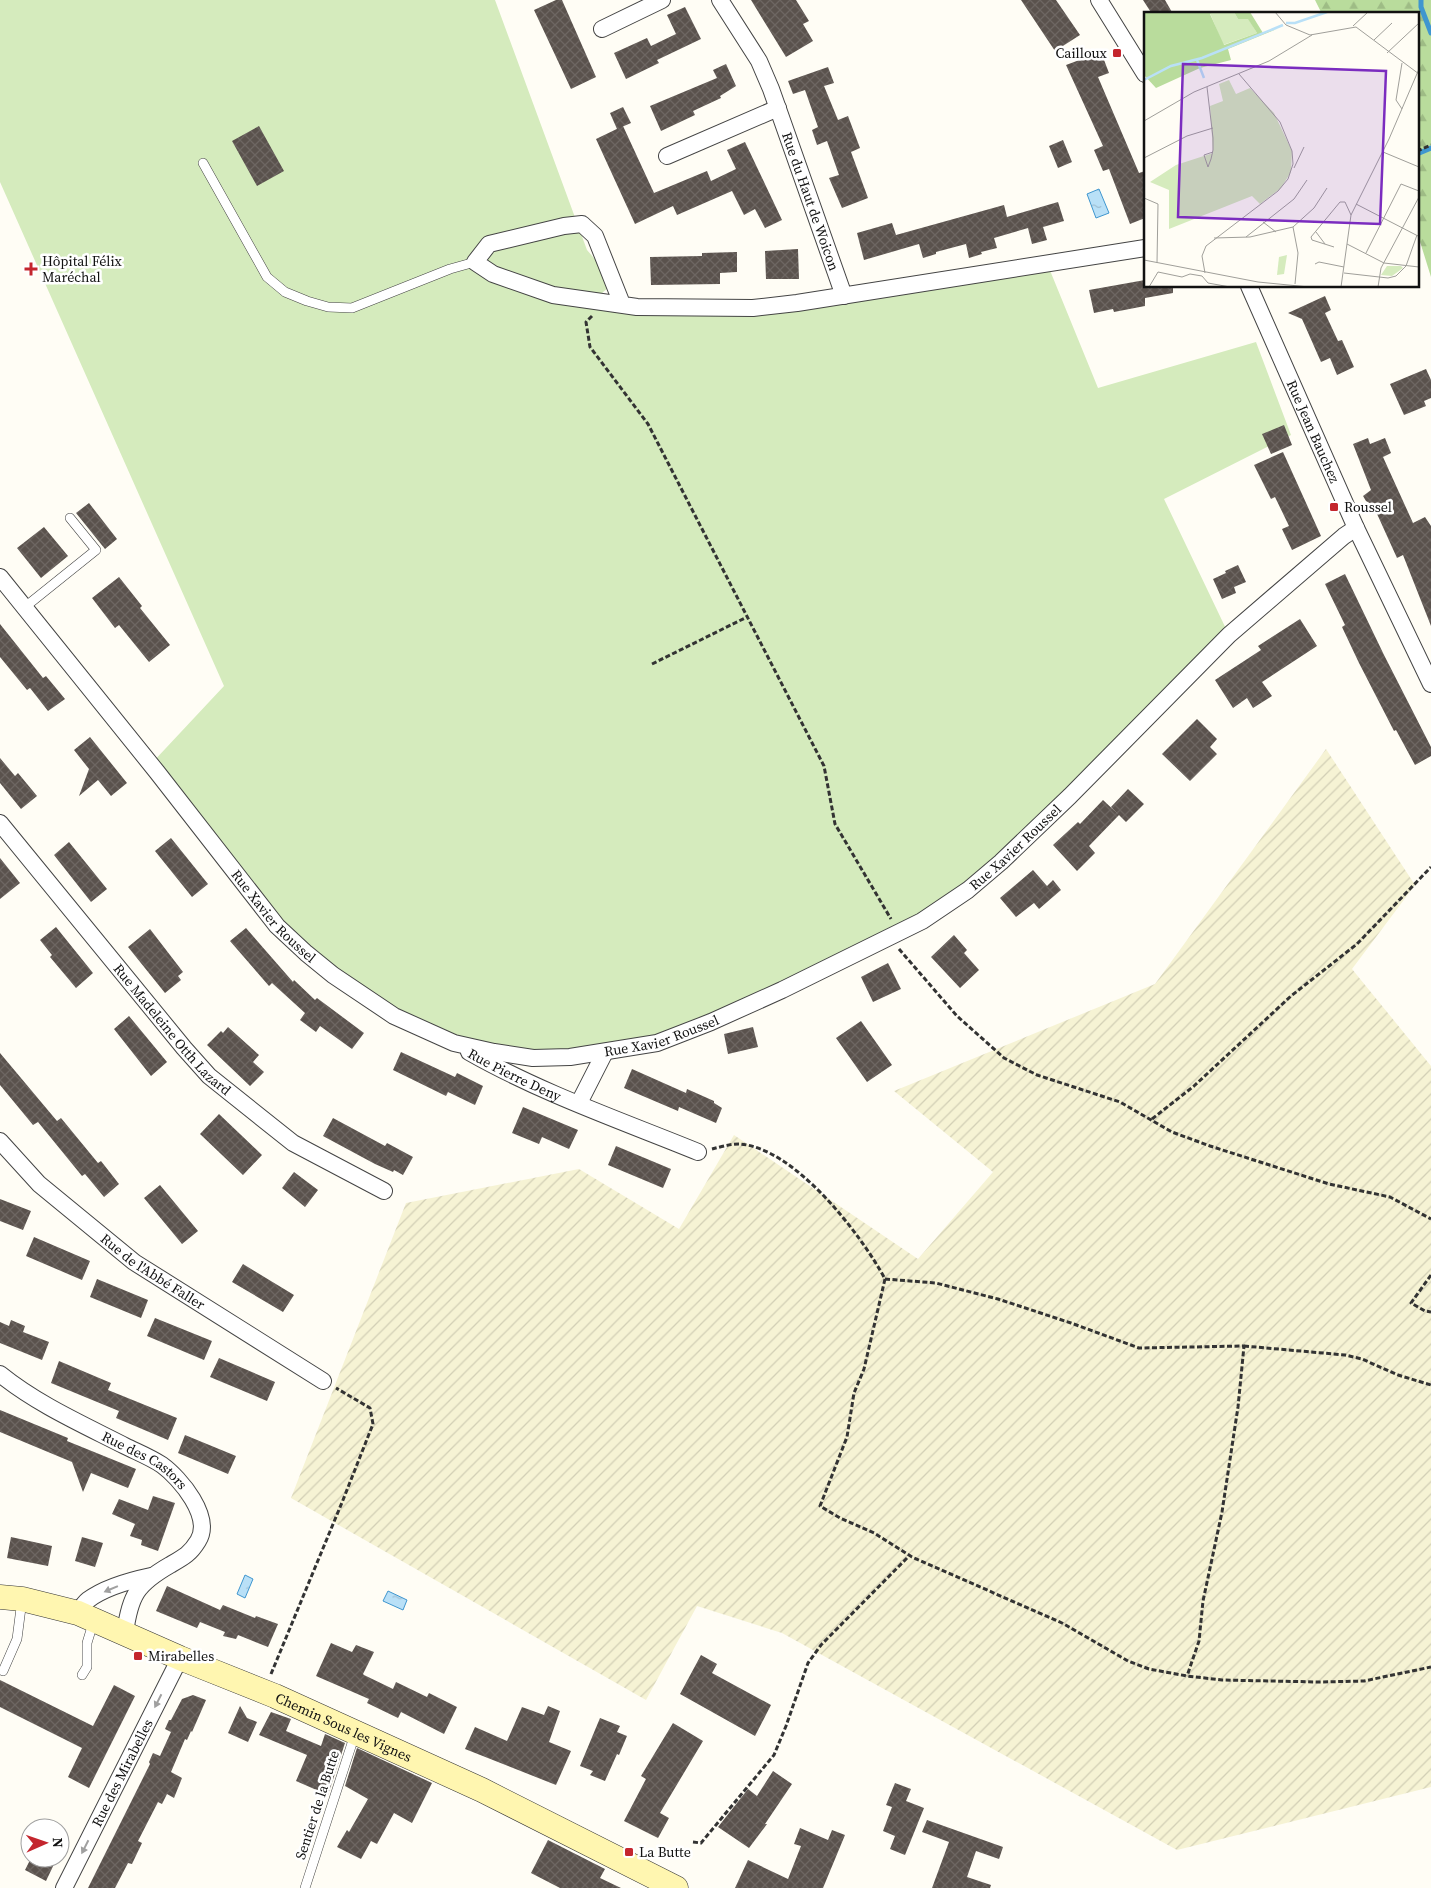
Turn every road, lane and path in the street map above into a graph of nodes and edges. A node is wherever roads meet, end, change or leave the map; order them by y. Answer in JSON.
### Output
{"nodes":[{"id":1,"x":662,"y":0,"type":"edge"},
{"id":2,"x":720,"y":0,"type":"edge"},
{"id":3,"x":1099,"y":0,"type":"edge"},
{"id":4,"x":602,"y":29,"type":"dead end"},
{"id":5,"x":1144,"y":72,"type":"edge"},
{"id":6,"x":778,"y":108,"type":"junction"},
{"id":7,"x":1431,"y":145,"type":"edge"},
{"id":8,"x":1418,"y":151,"type":"edge"},
{"id":9,"x":667,"y":156,"type":"dead end"},
{"id":10,"x":203,"y":163,"type":"dead end"},
{"id":11,"x":1144,"y":248,"type":"edge"},
{"id":12,"x":475,"y":262,"type":"junction"},
{"id":13,"x":1250,"y":288,"type":"edge"},
{"id":14,"x":844,"y":296,"type":"junction"},
{"id":15,"x":604,"y":302,"type":"junction"},
{"id":16,"x":622,"y":304,"type":"junction"},
{"id":17,"x":70,"y":518,"type":"dead end"},
{"id":18,"x":1356,"y":528,"type":"junction"},
{"id":19,"x":0,"y":577,"type":"edge"},
{"id":20,"x":25,"y":607,"type":"junction"},
{"id":21,"x":747,"y":617,"type":"junction"},
{"id":22,"x":652,"y":664,"type":"dead end"},
{"id":23,"x":1431,"y":684,"type":"edge"},
{"id":24,"x":0,"y":823,"type":"edge"},
{"id":25,"x":1431,"y":867,"type":"edge"},
{"id":26,"x":894,"y":935,"type":"junction"},
{"id":27,"x":454,"y":1043,"type":"junction"},
{"id":28,"x":604,"y":1052,"type":"junction"},
{"id":29,"x":579,"y":1104,"type":"junction"},
{"id":30,"x":1152,"y":1119,"type":"junction"},
{"id":31,"x":0,"y":1141,"type":"edge"},
{"id":32,"x":698,"y":1152,"type":"joint"},
{"id":33,"x":384,"y":1191,"type":"dead end"},
{"id":34,"x":1431,"y":1219,"type":"edge"},
{"id":35,"x":1431,"y":1275,"type":"edge"},
{"id":36,"x":884,"y":1279,"type":"junction"},
{"id":37,"x":1431,"y":1312,"type":"edge"},
{"id":38,"x":1244,"y":1346,"type":"junction"},
{"id":39,"x":0,"y":1374,"type":"edge"},
{"id":40,"x":322,"y":1381,"type":"joint"},
{"id":41,"x":1431,"y":1385,"type":"edge"},
{"id":42,"x":910,"y":1555,"type":"junction"},
{"id":43,"x":151,"y":1576,"type":"junction"},
{"id":44,"x":11,"y":1598,"type":"edge"},
{"id":45,"x":86,"y":1616,"type":"junction"},
{"id":46,"x":125,"y":1633,"type":"junction"},
{"id":47,"x":180,"y":1658,"type":"junction"},
{"id":48,"x":1431,"y":1667,"type":"edge"},
{"id":49,"x":3,"y":1671,"type":"dead end"},
{"id":50,"x":82,"y":1675,"type":"dead end"},
{"id":51,"x":1187,"y":1676,"type":"junction"},
{"id":52,"x":265,"y":1692,"type":"junction"},
{"id":53,"x":356,"y":1731,"type":"junction"},
{"id":54,"x":693,"y":1842,"type":"dead end"},
{"id":55,"x":64,"y":1888,"type":"edge"},
{"id":56,"x":305,"y":1888,"type":"edge"},
{"id":57,"x":674,"y":1888,"type":"edge"}],
"edges":[{"from":1,"to":4,"type":"street"},
{"from":2,"to":6,"type":"street","name":"Rue du Haut de Woicon"},
{"from":3,"to":5,"type":"street"},
{"from":6,"to":9,"type":"street"},
{"from":6,"to":14,"type":"street","name":"Rue du Haut de Woicon"},
{"from":7,"to":8,"type":"path"},
{"from":10,"to":12,"type":"lane"},
{"from":11,"to":14,"type":"street"},
{"from":12,"to":15,"type":"street"},
{"from":12,"to":16,"type":"street"},
{"from":13,"to":18,"type":"street","name":"Rue Jean Bauchez"},
{"from":14,"to":16,"type":"street"},
{"from":15,"to":16,"type":"street"},
{"from":15,"to":21,"type":"path"},
{"from":17,"to":20,"type":"lane"},
{"from":18,"to":23,"type":"street","name":"Rue Jean Bauchez"},
{"from":18,"to":26,"type":"street","name":"Rue Xavier Roussel"},
{"from":19,"to":20,"type":"street","name":"Rue Xavier Roussel"},
{"from":20,"to":27,"type":"street","name":"Rue Xavier Roussel"},
{"from":21,"to":22,"type":"path"},
{"from":21,"to":26,"type":"path"},
{"from":24,"to":33,"type":"street","name":"Rue Madeleine Otth Lazard"},
{"from":25,"to":30,"type":"path"},
{"from":26,"to":28,"type":"street","name":"Rue Xavier Roussel"},
{"from":26,"to":30,"type":"path"},
{"from":27,"to":28,"type":"street","name":"Rue Xavier Roussel"},
{"from":27,"to":29,"type":"street","name":"Rue Pierre Deny"},
{"from":28,"to":29,"type":"street","name":"Rue Pierre Deny"},
{"from":29,"to":32,"type":"street","name":"Rue Pierre Deny"},
{"from":30,"to":34,"type":"path"},
{"from":31,"to":40,"type":"street","name":"Rue de l'Abbé Faller"},
{"from":32,"to":36,"type":"path"},
{"from":35,"to":37,"type":"path"},
{"from":36,"to":38,"type":"path"},
{"from":36,"to":42,"type":"path"},
{"from":38,"to":41,"type":"path"},
{"from":38,"to":51,"type":"path"},
{"from":39,"to":43,"type":"street","name":"Rue des Castors"},
{"from":40,"to":52,"type":"path"},
{"from":42,"to":51,"type":"path"},
{"from":42,"to":54,"type":"path"},
{"from":43,"to":45,"type":"street","name":"Rue des Castors","one_way":true},
{"from":43,"to":46,"type":"street","name":"Rue des Castors"},
{"from":44,"to":45,"type":"street","name":"Chemin Sous les Vignes"},
{"from":44,"to":49,"type":"lane"},
{"from":45,"to":46,"type":"street","name":"Chemin Sous les Vignes"},
{"from":45,"to":50,"type":"lane"},
{"from":46,"to":47,"type":"street","name":"Chemin Sous les Vignes"},
{"from":47,"to":52,"type":"street","name":"Chemin Sous les Vignes"},
{"from":47,"to":55,"type":"street","name":"Rue des Mirabelles","one_way":true},
{"from":48,"to":51,"type":"path"},
{"from":52,"to":53,"type":"street","name":"Chemin Sous les Vignes"},
{"from":53,"to":56,"type":"lane","name":"Sentier de la Butte"},
{"from":53,"to":57,"type":"street","name":"Chemin Sous les Vignes"}]}
